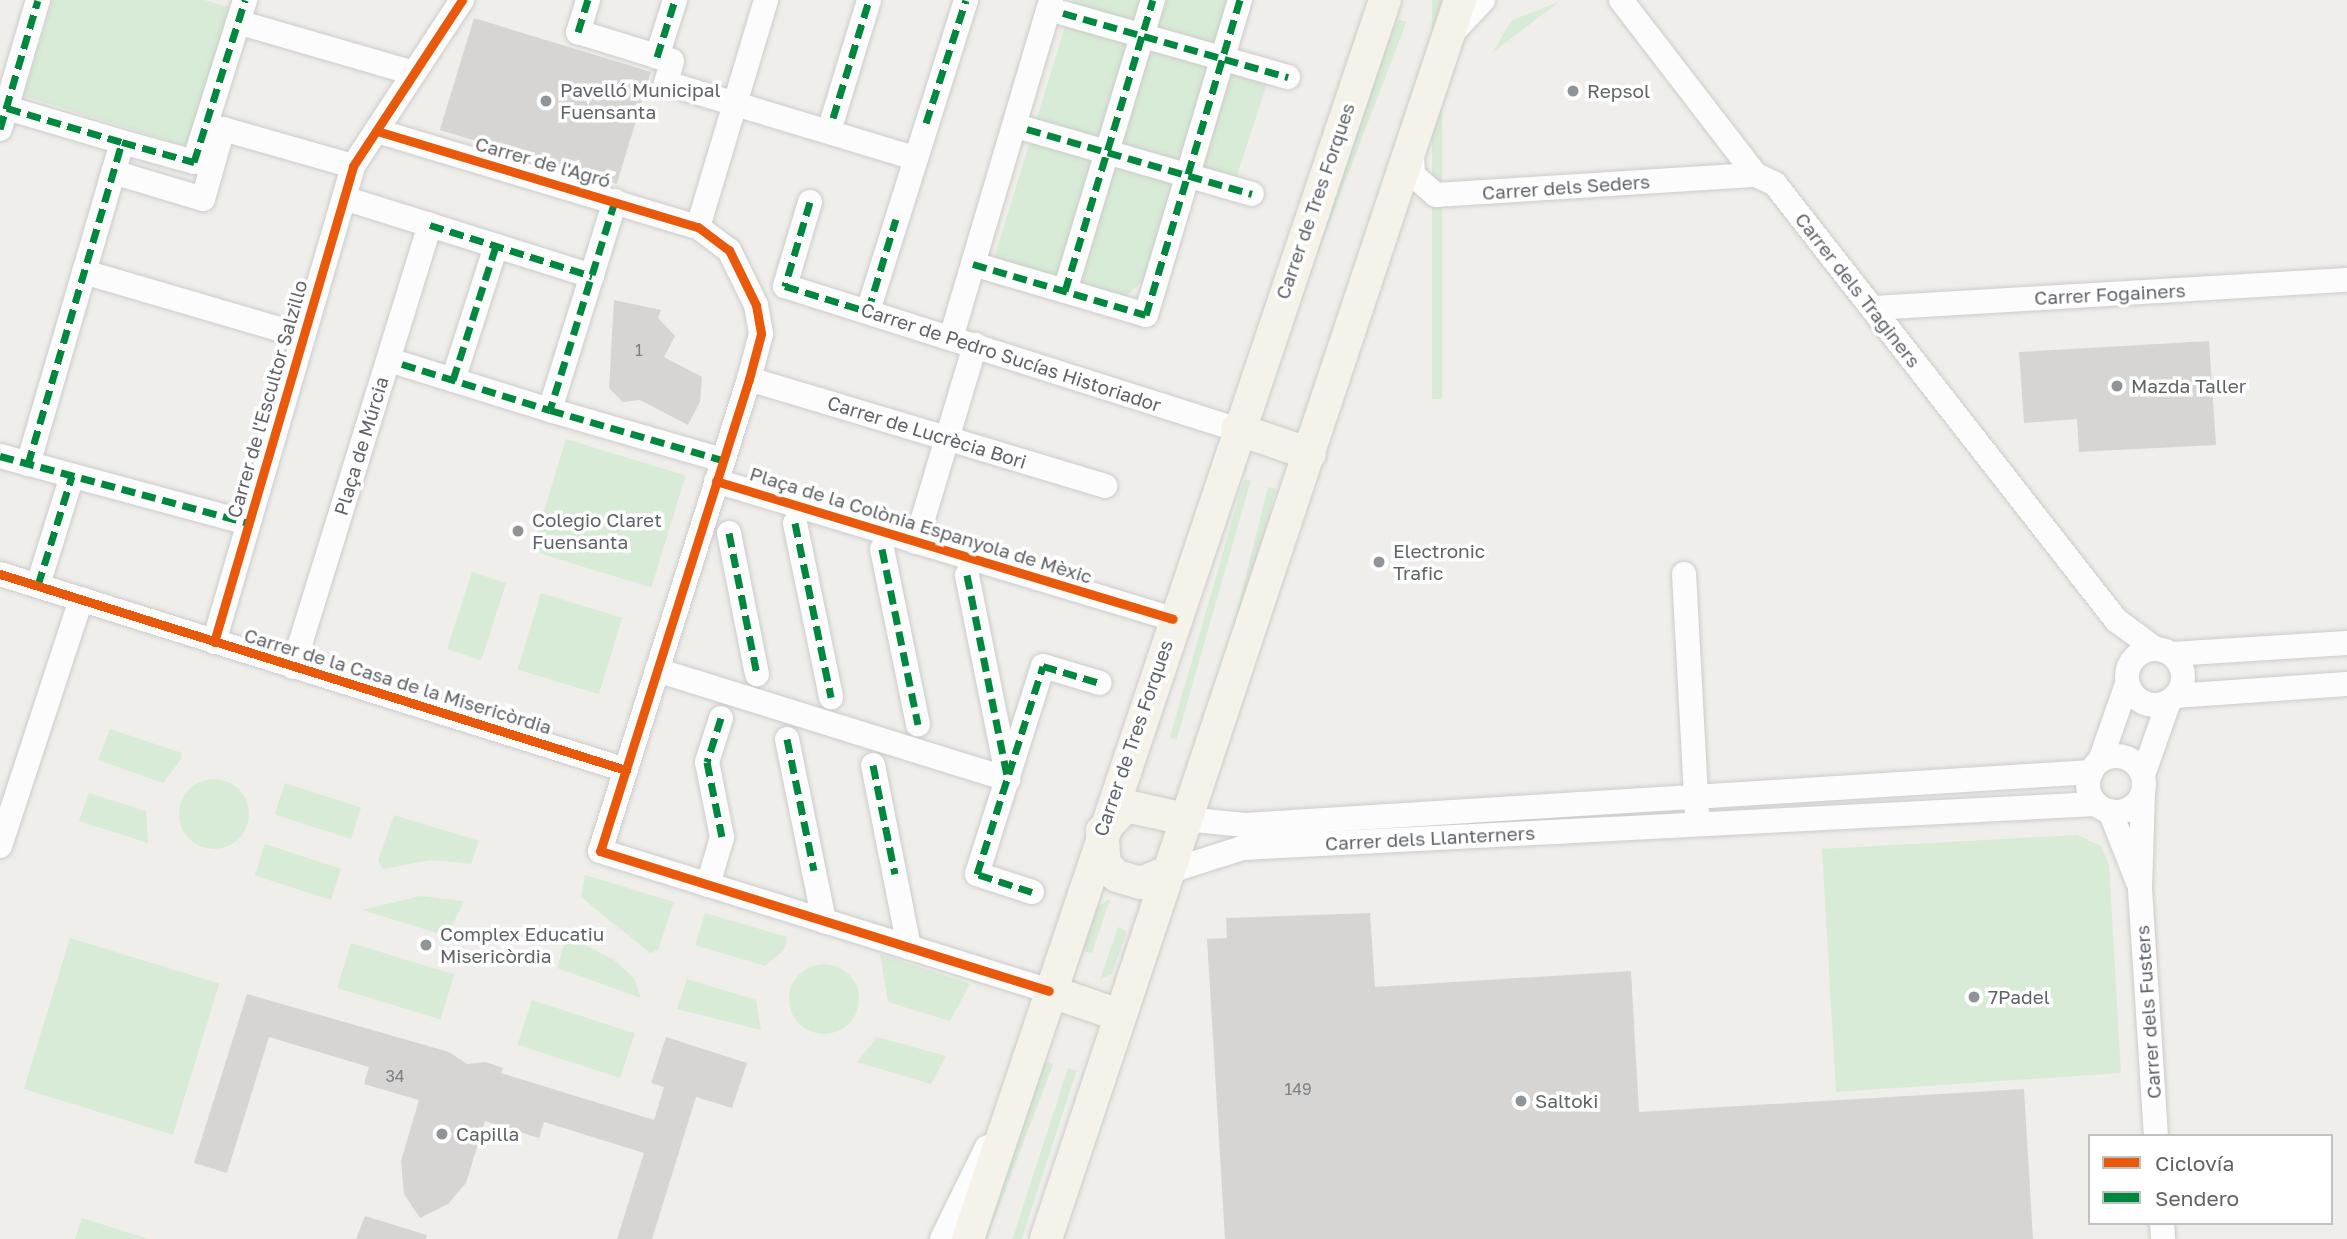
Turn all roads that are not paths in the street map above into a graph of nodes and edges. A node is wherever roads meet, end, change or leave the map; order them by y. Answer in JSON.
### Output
{"nodes":[{"id":1,"x":38,"y":0,"type":"edge"},
{"id":2,"x":462,"y":0,"type":"edge"},
{"id":3,"x":588,"y":0,"type":"edge"},
{"id":4,"x":675,"y":0,"type":"edge"},
{"id":5,"x":766,"y":0,"type":"edge"},
{"id":6,"x":869,"y":0,"type":"edge"},
{"id":7,"x":966,"y":0,"type":"edge"},
{"id":8,"x":1153,"y":0,"type":"edge"},
{"id":9,"x":1240,"y":0,"type":"edge"},
{"id":10,"x":1385,"y":0,"type":"edge"},
{"id":11,"x":1460,"y":0,"type":"edge"},
{"id":12,"x":1483,"y":0,"type":"edge"},
{"id":13,"x":1622,"y":1,"type":"edge"},
{"id":14,"x":1057,"y":6,"type":"edge"},
{"id":15,"x":241,"y":11,"type":"edge"},
{"id":16,"x":1142,"y":35,"type":"junction"},
{"id":17,"x":1442,"y":54,"type":"junction"},
{"id":18,"x":657,"y":57,"type":"junction"},
{"id":19,"x":1223,"y":58,"type":"junction"},
{"id":20,"x":413,"y":74,"type":"junction"},
{"id":21,"x":1288,"y":77,"type":"dead end"},
{"id":22,"x":735,"y":103,"type":"junction"},
{"id":23,"x":3,"y":118,"type":"edge"},
{"id":24,"x":833,"y":118,"type":"dead end"},
{"id":25,"x":1027,"y":129,"type":"dead end"},
{"id":26,"x":377,"y":131,"type":"junction"},
{"id":27,"x":122,"y":142,"type":"junction"},
{"id":28,"x":1412,"y":147,"type":"junction"},
{"id":29,"x":1107,"y":152,"type":"junction"},
{"id":30,"x":915,"y":158,"type":"junction"},
{"id":31,"x":353,"y":166,"type":"junction"},
{"id":32,"x":113,"y":172,"type":"junction"},
{"id":33,"x":1188,"y":175,"type":"junction"},
{"id":34,"x":1756,"y":175,"type":"junction"},
{"id":35,"x":1252,"y":194,"type":"dead end"},
{"id":36,"x":344,"y":198,"type":"junction"},
{"id":37,"x":615,"y":201,"type":"junction"},
{"id":38,"x":810,"y":202,"type":"dead end"},
{"id":39,"x":430,"y":225,"type":"junction"},
{"id":40,"x":698,"y":227,"type":"junction"},
{"id":41,"x":496,"y":246,"type":"junction"},
{"id":42,"x":973,"y":264,"type":"junction"},
{"id":43,"x":84,"y":272,"type":"junction"},
{"id":44,"x":592,"y":276,"type":"junction"},
{"id":45,"x":2347,"y":280,"type":"edge"},
{"id":46,"x":1065,"y":291,"type":"junction"},
{"id":47,"x":1873,"y":308,"type":"junction"},
{"id":48,"x":867,"y":312,"type":"junction"},
{"id":49,"x":303,"y":336,"type":"junction"},
{"id":50,"x":951,"y":338,"type":"junction"},
{"id":51,"x":975,"y":345,"type":"junction"},
{"id":52,"x":402,"y":364,"type":"dead end"},
{"id":53,"x":749,"y":379,"type":"junction"},
{"id":54,"x":453,"y":380,"type":"junction"},
{"id":55,"x":550,"y":410,"type":"junction"},
{"id":56,"x":1237,"y":429,"type":"junction"},
{"id":57,"x":948,"y":438,"type":"junction"},
{"id":58,"x":1310,"y":454,"type":"junction"},
{"id":59,"x":0,"y":456,"type":"edge"},
{"id":60,"x":28,"y":464,"type":"junction"},
{"id":61,"x":719,"y":471,"type":"junction"},
{"id":62,"x":72,"y":476,"type":"junction"},
{"id":63,"x":1105,"y":486,"type":"dead end"},
{"id":64,"x":248,"y":523,"type":"junction"},
{"id":65,"x":795,"y":523,"type":"dead end"},
{"id":66,"x":729,"y":533,"type":"dead end"},
{"id":67,"x":916,"y":542,"type":"junction"},
{"id":68,"x":883,"y":549,"type":"dead end"},
{"id":69,"x":0,"y":574,"type":"edge"},
{"id":70,"x":1684,"y":574,"type":"dead end"},
{"id":71,"x":967,"y":575,"type":"dead end"},
{"id":72,"x":38,"y":585,"type":"junction"},
{"id":73,"x":2090,"y":587,"type":"junction"},
{"id":74,"x":81,"y":599,"type":"junction"},
{"id":75,"x":1173,"y":619,"type":"junction"},
{"id":76,"x":214,"y":642,"type":"junction"},
{"id":77,"x":2347,"y":643,"type":"edge"},
{"id":78,"x":2163,"y":651,"type":"junction"},
{"id":79,"x":293,"y":667,"type":"junction"},
{"id":80,"x":657,"y":670,"type":"junction"},
{"id":81,"x":757,"y":674,"type":"dead end"},
{"id":82,"x":2127,"y":676,"type":"junction"},
{"id":83,"x":1100,"y":683,"type":"dead end"},
{"id":84,"x":2347,"y":684,"type":"edge"},
{"id":85,"x":831,"y":697,"type":"dead end"},
{"id":86,"x":2172,"y":699,"type":"junction"},
{"id":87,"x":721,"y":718,"type":"dead end"},
{"id":88,"x":918,"y":724,"type":"dead end"},
{"id":89,"x":787,"y":738,"type":"dead end"},
{"id":90,"x":873,"y":765,"type":"dead end"},
{"id":91,"x":2096,"y":766,"type":"junction"},
{"id":92,"x":626,"y":770,"type":"junction"},
{"id":93,"x":1008,"y":779,"type":"junction"},
{"id":94,"x":2143,"y":784,"type":"junction"},
{"id":95,"x":2103,"y":808,"type":"junction"},
{"id":96,"x":1697,"y":811,"type":"junction"},
{"id":97,"x":1185,"y":818,"type":"junction"},
{"id":98,"x":1102,"y":831,"type":"junction"},
{"id":99,"x":0,"y":846,"type":"edge"},
{"id":100,"x":1167,"y":872,"type":"junction"},
{"id":101,"x":708,"y":884,"type":"junction"},
{"id":102,"x":2140,"y":889,"type":"junction"},
{"id":103,"x":1032,"y":892,"type":"dead end"},
{"id":104,"x":824,"y":921,"type":"junction"},
{"id":105,"x":909,"y":947,"type":"junction"},
{"id":106,"x":1049,"y":991,"type":"junction"},
{"id":107,"x":1119,"y":1015,"type":"junction"},
{"id":108,"x":1017,"y":1087,"type":"junction"},
{"id":109,"x":2156,"y":1134,"type":"edge"},
{"id":110,"x":942,"y":1239,"type":"edge"},
{"id":111,"x":968,"y":1239,"type":"edge"},
{"id":112,"x":1046,"y":1239,"type":"edge"}],
"edges":[{"from":1,"to":23,"type":"street"},
{"from":2,"to":20,"type":"street","name":"Carrer de l'Escultor Salzillo"},
{"from":3,"to":18,"type":"street"},
{"from":4,"to":18,"type":"street"},
{"from":5,"to":22,"type":"street"},
{"from":6,"to":24,"type":"street"},
{"from":7,"to":30,"type":"street"},
{"from":8,"to":16,"type":"street"},
{"from":9,"to":19,"type":"street"},
{"from":10,"to":56,"type":"main road","name":"Carrer de Tres Forques"},
{"from":11,"to":17,"type":"main road"},
{"from":12,"to":17,"type":"street"},
{"from":13,"to":34,"type":"street","name":"Carrer dels Traginers"},
{"from":14,"to":16,"type":"street"},
{"from":14,"to":42,"type":"street"},
{"from":15,"to":20,"type":"street"},
{"from":15,"to":27,"type":"street"},
{"from":16,"to":19,"type":"street"},
{"from":16,"to":29,"type":"street"},
{"from":17,"to":28,"type":"main road"},
{"from":18,"to":22,"type":"street"},
{"from":19,"to":21,"type":"street"},
{"from":19,"to":33,"type":"street"},
{"from":20,"to":26,"type":"street","name":"Carrer de l'Escultor Salzillo"},
{"from":22,"to":30,"type":"street"},
{"from":22,"to":40,"type":"street"},
{"from":23,"to":27,"type":"street"},
{"from":25,"to":29,"type":"street"},
{"from":26,"to":31,"type":"street","name":"Carrer de l'Escultor Salzillo"},
{"from":26,"to":37,"type":"street","name":"Carrer de l'Agró"},
{"from":27,"to":32,"type":"street"},
{"from":28,"to":34,"type":"street","name":"Carrer dels Seders"},
{"from":28,"to":58,"type":"main road"},
{"from":29,"to":33,"type":"street"},
{"from":29,"to":46,"type":"street"},
{"from":30,"to":48,"type":"street"},
{"from":31,"to":32,"type":"street"},
{"from":31,"to":36,"type":"street","name":"Carrer de l'Escultor Salzillo"},
{"from":32,"to":43,"type":"street"},
{"from":33,"to":35,"type":"street"},
{"from":33,"to":46,"type":"street"},
{"from":34,"to":47,"type":"street","name":"Carrer dels Traginers"},
{"from":36,"to":39,"type":"street"},
{"from":36,"to":49,"type":"street","name":"Carrer de l'Escultor Salzillo"},
{"from":37,"to":40,"type":"street","name":"Carrer de l'Agró"},
{"from":37,"to":44,"type":"street"},
{"from":38,"to":48,"type":"street","name":"Carrer de Pedro Sucías Historiador"},
{"from":39,"to":41,"type":"street"},
{"from":39,"to":79,"type":"street","name":"Plaça de Múrcia"},
{"from":40,"to":53,"type":"street"},
{"from":41,"to":44,"type":"street"},
{"from":41,"to":54,"type":"street"},
{"from":42,"to":46,"type":"street"},
{"from":42,"to":50,"type":"street"},
{"from":43,"to":49,"type":"street"},
{"from":43,"to":60,"type":"street"},
{"from":44,"to":55,"type":"street"},
{"from":45,"to":47,"type":"street","name":"Carrer Fogainers"},
{"from":47,"to":73,"type":"street","name":"Carrer dels Traginers"},
{"from":48,"to":50,"type":"street","name":"Carrer de Pedro Sucías Historiador"},
{"from":49,"to":64,"type":"street","name":"Carrer de l'Escultor Salzillo"},
{"from":50,"to":51,"type":"street","name":"Carrer de Pedro Sucías Historiador"},
{"from":51,"to":56,"type":"street","name":"Carrer de Pedro Sucías Historiador"},
{"from":51,"to":57,"type":"street"},
{"from":52,"to":54,"type":"street","name":"Plaça de Múrcia"},
{"from":53,"to":57,"type":"street","name":"Carrer de Lucrècia Bori"},
{"from":53,"to":61,"type":"street"},
{"from":54,"to":55,"type":"street","name":"Plaça de Múrcia"},
{"from":55,"to":61,"type":"street","name":"Plaça de Múrcia"},
{"from":56,"to":58,"type":"main road"},
{"from":56,"to":75,"type":"main road","name":"Carrer de Tres Forques"},
{"from":57,"to":63,"type":"street","name":"Carrer de Lucrècia Bori"},
{"from":57,"to":67,"type":"street"},
{"from":58,"to":97,"type":"main road"},
{"from":59,"to":60,"type":"street"},
{"from":60,"to":62,"type":"street"},
{"from":61,"to":67,"type":"street","name":"Plaça de la Colònia Espanyola de Mèxic"},
{"from":61,"to":80,"type":"street"},
{"from":62,"to":64,"type":"street"},
{"from":62,"to":72,"type":"street"},
{"from":64,"to":76,"type":"street","name":"Carrer de l'Escultor Salzillo"},
{"from":65,"to":85,"type":"street","name":"Plaça de la Colònia Espanyola de Mèxic"},
{"from":66,"to":81,"type":"street"},
{"from":67,"to":75,"type":"street","name":"Plaça de la Colònia Espanyola de Mèxic"},
{"from":68,"to":88,"type":"street","name":"Plaça de la Colònia Espanyola de Mèxic"},
{"from":69,"to":72,"type":"street","name":"Carrer de la Casa de la Misericòrdia"},
{"from":70,"to":96,"type":"street"},
{"from":71,"to":93,"type":"street","name":"Plaça de la Colònia Espanyola de Mèxic"},
{"from":72,"to":74,"type":"street","name":"Carrer de la Casa de la Misericòrdia"},
{"from":73,"to":78,"type":"street","name":"Carrer dels Traginers"},
{"from":73,"to":82,"type":"street","name":"Carrer dels Traginers"},
{"from":74,"to":76,"type":"street","name":"Carrer de la Casa de la Misericòrdia"},
{"from":74,"to":99,"type":"street"},
{"from":75,"to":98,"type":"main road","name":"Carrer de Tres Forques"},
{"from":76,"to":79,"type":"street","name":"Carrer de la Casa de la Misericòrdia"},
{"from":77,"to":78,"type":"street"},
{"from":78,"to":82,"type":"street"},
{"from":78,"to":86,"type":"street"},
{"from":79,"to":92,"type":"street","name":"Carrer de la Casa de la Misericòrdia"},
{"from":80,"to":92,"type":"street"},
{"from":80,"to":93,"type":"street"},
{"from":82,"to":86,"type":"street"},
{"from":82,"to":91,"type":"street"},
{"from":83,"to":93,"type":"street","name":"Plaça de la Colònia Espanyola de Mèxic"},
{"from":84,"to":86,"type":"street"},
{"from":86,"to":94,"type":"street","name":"Carrer dels Fusters"},
{"from":87,"to":101,"type":"street"},
{"from":89,"to":104,"type":"street"},
{"from":90,"to":105,"type":"street"},
{"from":91,"to":94,"type":"street"},
{"from":91,"to":95,"type":"street"},
{"from":91,"to":96,"type":"street","name":"Carrer dels Llanterners"},
{"from":92,"to":101,"type":"street"},
{"from":93,"to":103,"type":"street","name":"Plaça de la Colònia Espanyola de Mèxic"},
{"from":94,"to":95,"type":"street"},
{"from":94,"to":102,"type":"street","name":"Carrer dels Fusters"},
{"from":95,"to":96,"type":"street","name":"Carrer dels Llanterners"},
{"from":95,"to":102,"type":"street","name":"Carrer dels Fusters"},
{"from":96,"to":97,"type":"street","name":"Carrer dels Llanterners"},
{"from":96,"to":100,"type":"street","name":"Carrer dels Llanterners"},
{"from":97,"to":98,"type":"main road"},
{"from":97,"to":100,"type":"main road"},
{"from":98,"to":100,"type":"main road"},
{"from":98,"to":106,"type":"main road","name":"Carrer de Tres Forques"},
{"from":100,"to":107,"type":"main road"},
{"from":101,"to":104,"type":"street"},
{"from":102,"to":109,"type":"street","name":"Carrer dels Fusters"},
{"from":104,"to":105,"type":"street"},
{"from":105,"to":106,"type":"street"},
{"from":106,"to":107,"type":"main road"},
{"from":106,"to":108,"type":"main road","name":"Carrer de Tres Forques"},
{"from":107,"to":112,"type":"main road"},
{"from":108,"to":110,"type":"street"},
{"from":108,"to":111,"type":"main road","name":"Carrer de Tres Forques"}]}
